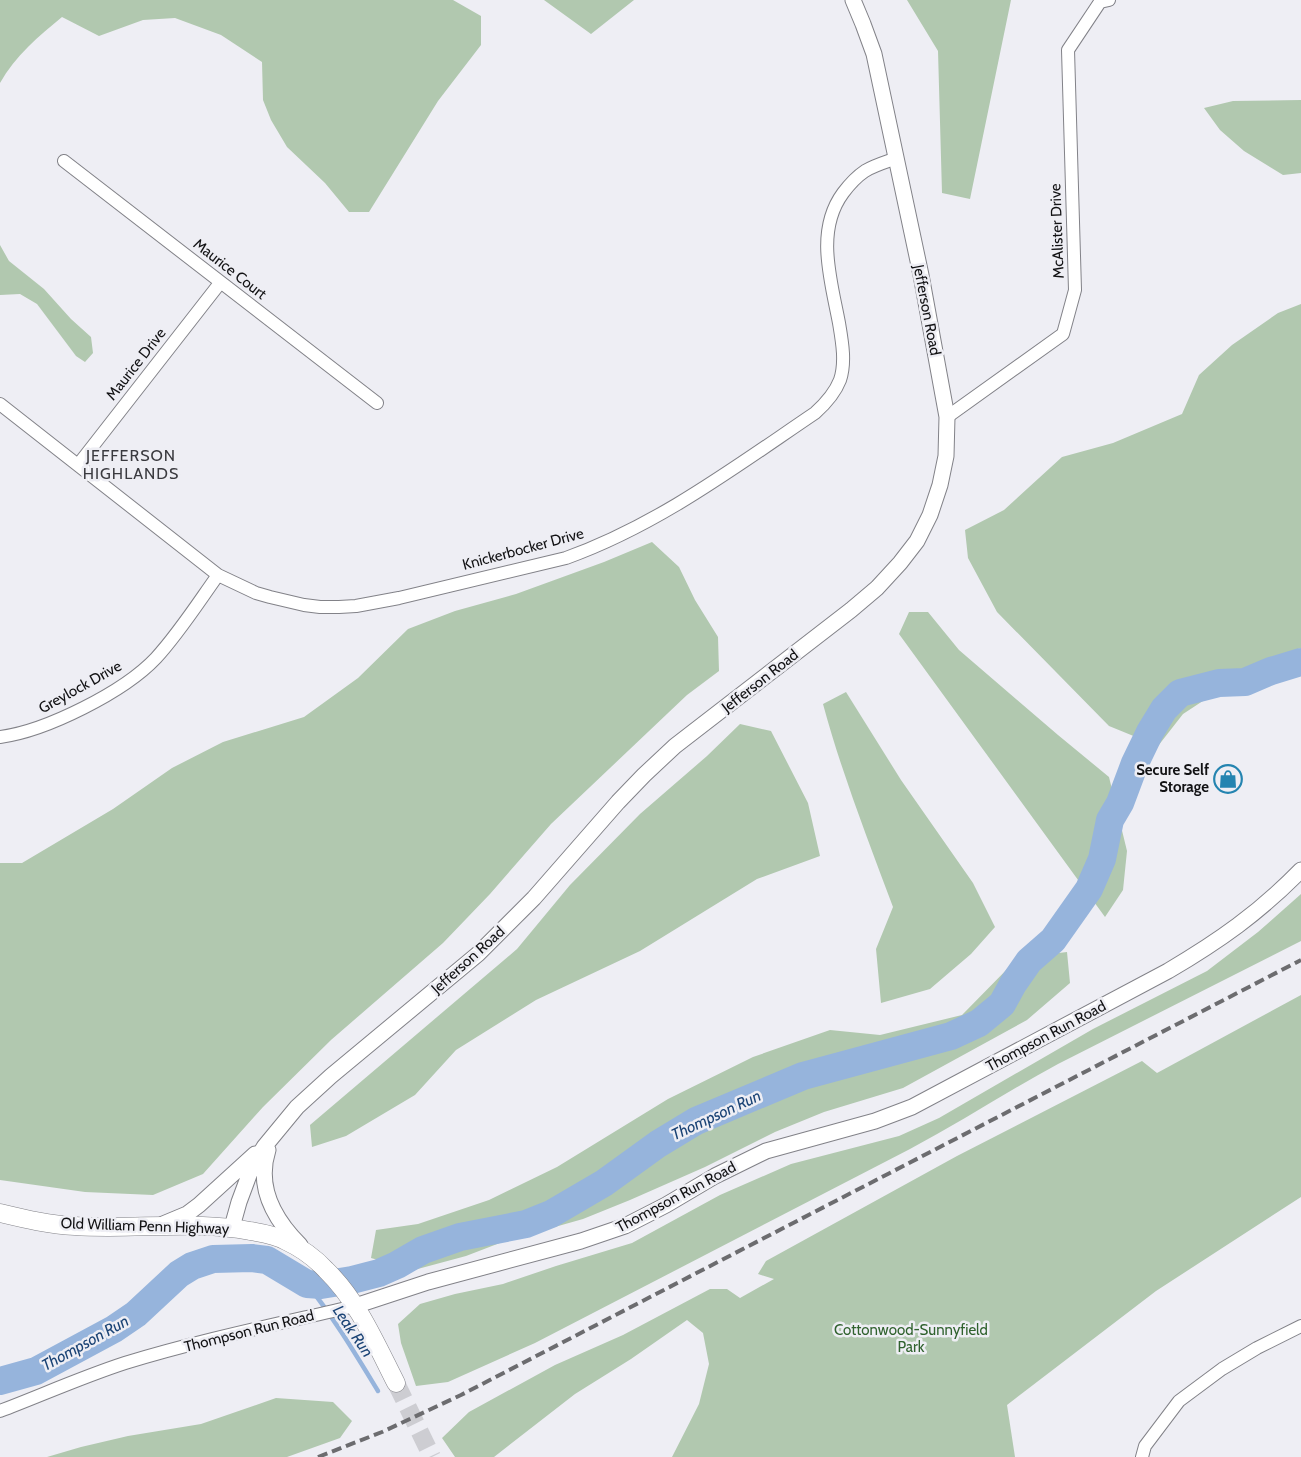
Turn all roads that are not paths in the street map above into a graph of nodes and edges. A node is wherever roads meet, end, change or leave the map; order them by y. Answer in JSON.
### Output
{"nodes":[{"id":1,"x":852,"y":0,"type":"edge"},
{"id":2,"x":1109,"y":0,"type":"edge"},
{"id":3,"x":897,"y":158,"type":"junction"},
{"id":4,"x":64,"y":161,"type":"dead end"},
{"id":5,"x":220,"y":283,"type":"junction"},
{"id":6,"x":376,"y":403,"type":"dead end"},
{"id":7,"x":0,"y":404,"type":"edge"},
{"id":8,"x":947,"y":417,"type":"junction"},
{"id":9,"x":78,"y":465,"type":"junction"},
{"id":10,"x":218,"y":575,"type":"junction"},
{"id":11,"x":0,"y":737,"type":"edge"},
{"id":12,"x":1301,"y":870,"type":"edge"},
{"id":13,"x":272,"y":1137,"type":"junction"},
{"id":14,"x":0,"y":1213,"type":"edge"},
{"id":15,"x":158,"y":1226,"type":"junction"},
{"id":16,"x":232,"y":1227,"type":"junction"},
{"id":17,"x":308,"y":1254,"type":"junction"},
{"id":18,"x":349,"y":1307,"type":"junction"},
{"id":19,"x":1301,"y":1326,"type":"edge"},
{"id":20,"x":396,"y":1383,"type":"tunnel mouth"},
{"id":21,"x":0,"y":1411,"type":"edge"},
{"id":22,"x":1142,"y":1457,"type":"edge"}],
"edges":[{"from":1,"to":3,"type":"street","name":"Jefferson Road"},
{"from":2,"to":8,"type":"street","name":"McAlister Drive"},
{"from":3,"to":8,"type":"street","name":"Jefferson Road"},
{"from":3,"to":10,"type":"street","name":"Knickerbocker Drive"},
{"from":4,"to":5,"type":"street","name":"Maurice Court"},
{"from":5,"to":6,"type":"street","name":"Maurice Court"},
{"from":5,"to":9,"type":"street","name":"Maurice Drive"},
{"from":7,"to":9,"type":"street","name":"Knickerbocker Drive"},
{"from":8,"to":13,"type":"street","name":"Jefferson Road"},
{"from":9,"to":10,"type":"street","name":"Knickerbocker Drive"},
{"from":10,"to":11,"type":"street","name":"Greylock Drive"},
{"from":12,"to":18,"type":"street","name":"Thompson Run Road"},
{"from":13,"to":15,"type":"street"},
{"from":13,"to":16,"type":"street","name":"Jefferson Road"},
{"from":13,"to":17,"type":"street"},
{"from":14,"to":15,"type":"main road","name":"Old William Penn Highway"},
{"from":15,"to":16,"type":"main road","name":"Old William Penn Highway"},
{"from":16,"to":17,"type":"main road","name":"Old William Penn Highway"},
{"from":17,"to":18,"type":"main road","name":"Old William Penn Highway"},
{"from":18,"to":20,"type":"main road","name":"Old William Penn Highway"},
{"from":18,"to":21,"type":"street","name":"Thompson Run Road"},
{"from":19,"to":22,"type":"street"}]}
